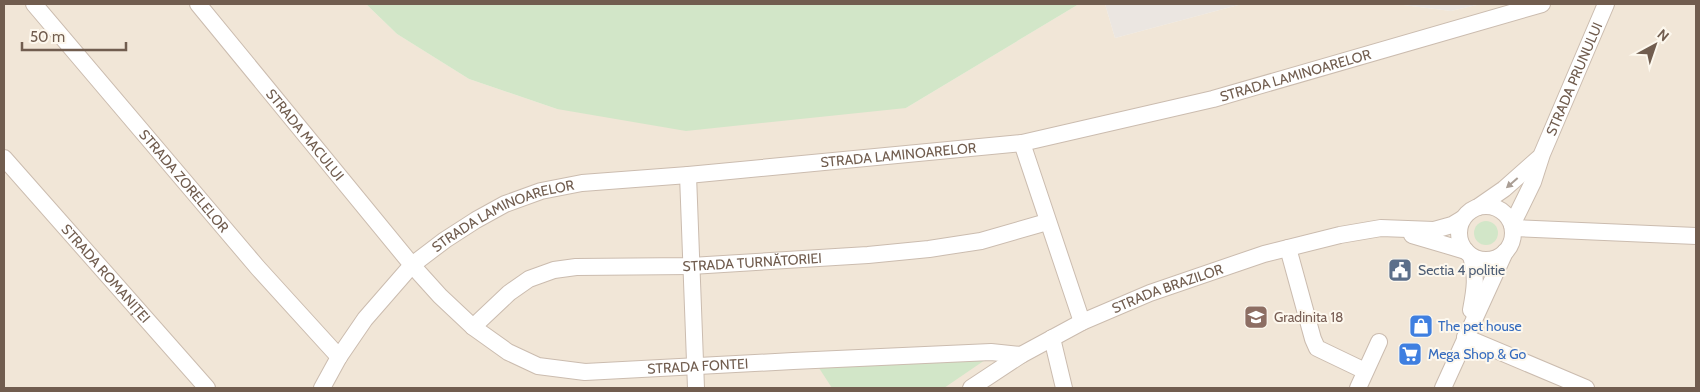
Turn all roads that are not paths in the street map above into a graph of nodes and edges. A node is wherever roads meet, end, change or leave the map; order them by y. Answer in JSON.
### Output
{"nodes":[{"id":1,"x":34,"y":4,"type":"edge"},
{"id":2,"x":198,"y":4,"type":"edge"},
{"id":3,"x":1542,"y":4,"type":"edge"},
{"id":4,"x":1606,"y":4,"type":"edge"},
{"id":5,"x":1022,"y":143,"type":"junction"},
{"id":6,"x":1542,"y":154,"type":"junction"},
{"id":7,"x":4,"y":158,"type":"edge"},
{"id":8,"x":688,"y":175,"type":"junction"},
{"id":9,"x":1478,"y":207,"type":"junction"},
{"id":10,"x":1462,"y":220,"type":"junction"},
{"id":11,"x":1048,"y":222,"type":"junction"},
{"id":12,"x":1512,"y":227,"type":"junction"},
{"id":13,"x":1393,"y":229,"type":"junction"},
{"id":14,"x":1696,"y":236,"type":"edge"},
{"id":15,"x":1288,"y":248,"type":"junction"},
{"id":16,"x":1505,"y":252,"type":"junction"},
{"id":17,"x":1468,"y":254,"type":"junction"},
{"id":18,"x":412,"y":265,"type":"junction"},
{"id":19,"x":691,"y":266,"type":"junction"},
{"id":20,"x":1082,"y":322,"type":"junction"},
{"id":21,"x":473,"y":327,"type":"junction"},
{"id":22,"x":1465,"y":337,"type":"junction"},
{"id":23,"x":1052,"y":338,"type":"junction"},
{"id":24,"x":1379,"y":342,"type":"dead end"},
{"id":25,"x":1021,"y":355,"type":"junction"},
{"id":26,"x":338,"y":357,"type":"junction"},
{"id":27,"x":695,"y":366,"type":"junction"},
{"id":28,"x":1365,"y":371,"type":"junction"},
{"id":29,"x":207,"y":388,"type":"edge"},
{"id":30,"x":322,"y":388,"type":"edge"},
{"id":31,"x":696,"y":388,"type":"edge"},
{"id":32,"x":971,"y":388,"type":"edge"},
{"id":33,"x":1064,"y":388,"type":"edge"},
{"id":34,"x":1358,"y":388,"type":"edge"},
{"id":35,"x":1443,"y":388,"type":"edge"},
{"id":36,"x":1586,"y":388,"type":"edge"}],
"edges":[{"from":1,"to":26,"type":"street","name":"STRADA ZORELELOR"},
{"from":2,"to":18,"type":"street","name":"STRADA MACULUI"},
{"from":3,"to":5,"type":"street","name":"STRADA LAMINOARELOR"},
{"from":4,"to":6,"type":"street","name":"STRADA PRUNULUI"},
{"from":5,"to":8,"type":"street","name":"STRADA LAMINOARELOR"},
{"from":5,"to":11,"type":"street"},
{"from":6,"to":9,"type":"street","name":"STRADA PRUNULUI","one_way":true},
{"from":6,"to":12,"type":"street","name":"STRADA PRUNULUI"},
{"from":7,"to":29,"type":"street","name":"STRADA ROMANIȚEI"},
{"from":8,"to":18,"type":"street","name":"STRADA LAMINOARELOR"},
{"from":8,"to":19,"type":"street"},
{"from":9,"to":10,"type":"street"},
{"from":9,"to":12,"type":"street"},
{"from":10,"to":13,"type":"street","name":"STRADA BRAZILOR"},
{"from":10,"to":17,"type":"street"},
{"from":11,"to":19,"type":"street","name":"STRADA TURNĂTORIEI"},
{"from":11,"to":20,"type":"street"},
{"from":12,"to":14,"type":"street"},
{"from":12,"to":16,"type":"street"},
{"from":13,"to":15,"type":"street","name":"STRADA BRAZILOR"},
{"from":13,"to":17,"type":"street","name":"STRADA BRAZILOR"},
{"from":15,"to":20,"type":"street","name":"STRADA BRAZILOR"},
{"from":15,"to":28,"type":"street"},
{"from":16,"to":17,"type":"street"},
{"from":16,"to":22,"type":"street"},
{"from":17,"to":22,"type":"street"},
{"from":18,"to":21,"type":"street","name":"STRADA FONTEI"},
{"from":18,"to":26,"type":"street","name":"STRADA LAMINOARELOR"},
{"from":19,"to":21,"type":"street","name":"STRADA TURNĂTORIEI"},
{"from":19,"to":27,"type":"street"},
{"from":20,"to":23,"type":"street","name":"STRADA BRAZILOR"},
{"from":21,"to":27,"type":"street","name":"STRADA FONTEI"},
{"from":22,"to":35,"type":"street"},
{"from":22,"to":36,"type":"street"},
{"from":23,"to":25,"type":"street","name":"STRADA BRAZILOR"},
{"from":23,"to":33,"type":"street"},
{"from":24,"to":28,"type":"street"},
{"from":25,"to":27,"type":"street","name":"STRADA FONTEI"},
{"from":25,"to":32,"type":"street","name":"STRADA BRAZILOR"},
{"from":26,"to":30,"type":"street","name":"STRADA LAMINOARELOR"},
{"from":27,"to":31,"type":"street"},
{"from":28,"to":34,"type":"street"}]}
